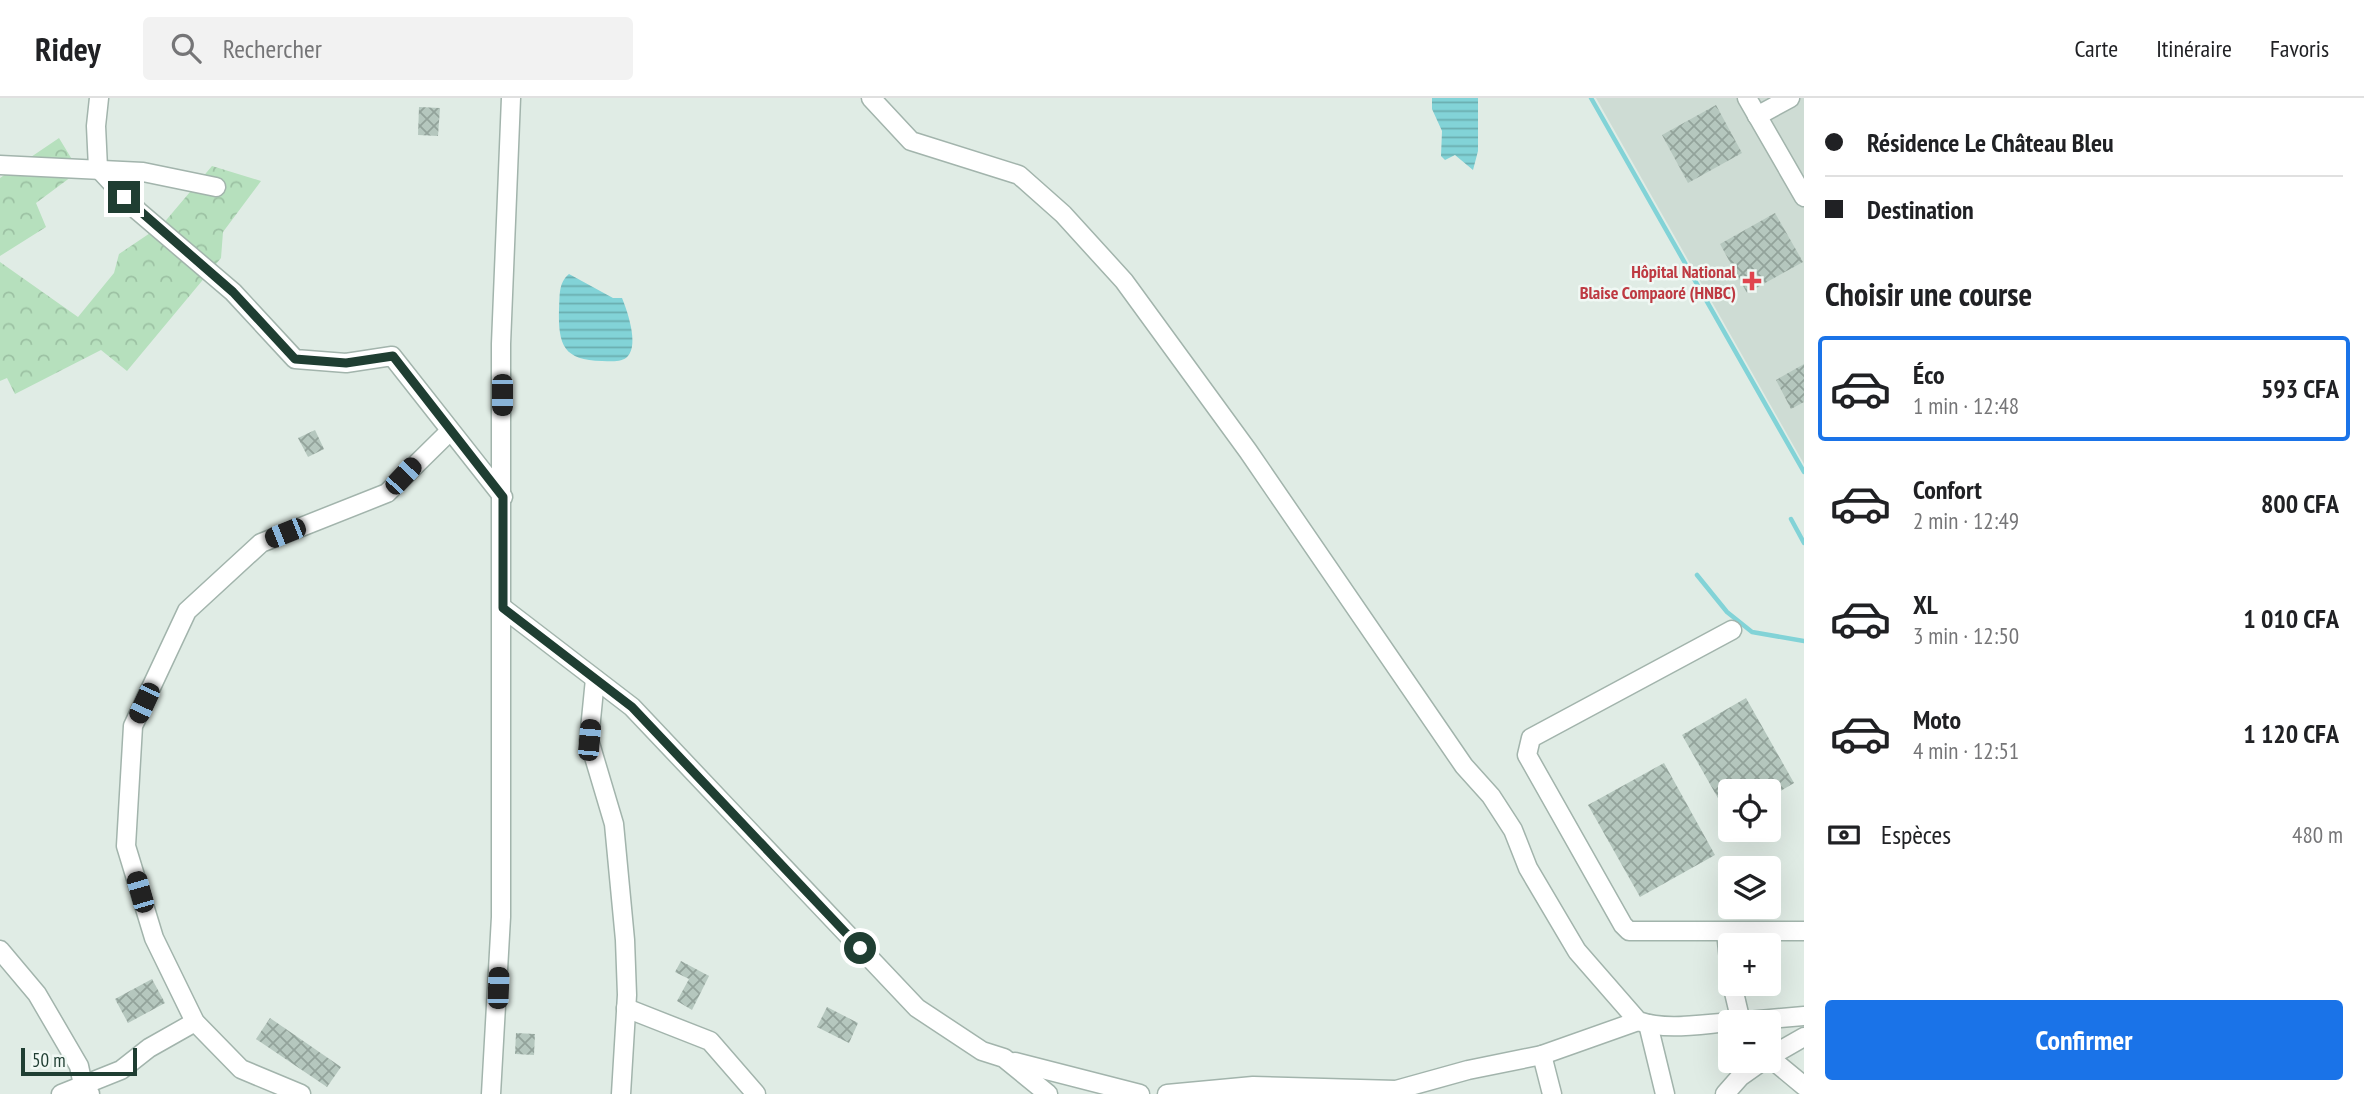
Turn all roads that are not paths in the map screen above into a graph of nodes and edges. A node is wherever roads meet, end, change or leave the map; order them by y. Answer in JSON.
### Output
{"nodes":[{"id":1,"x":99,"y":98,"type":"edge"},
{"id":2,"x":511,"y":98,"type":"edge"},
{"id":3,"x":871,"y":98,"type":"edge"},
{"id":4,"x":1747,"y":98,"type":"edge"},
{"id":5,"x":1790,"y":98,"type":"edge"},
{"id":6,"x":1757,"y":116,"type":"junction"},
{"id":7,"x":0,"y":165,"type":"edge"},
{"id":8,"x":98,"y":168,"type":"junction"},
{"id":9,"x":216,"y":187,"type":"dead end"},
{"id":10,"x":1804,"y":197,"type":"edge"},
{"id":11,"x":450,"y":431,"type":"junction"},
{"id":12,"x":503,"y":497,"type":"junction"},
{"id":13,"x":503,"y":608,"type":"junction"},
{"id":14,"x":1732,"y":630,"type":"dead end"},
{"id":15,"x":595,"y":679,"type":"junction"},
{"id":16,"x":1804,"y":931,"type":"edge"},
{"id":17,"x":1726,"y":932,"type":"joint"},
{"id":18,"x":0,"y":950,"type":"edge"},
{"id":19,"x":626,"y":1008,"type":"junction"},
{"id":20,"x":1804,"y":1016,"type":"edge"},
{"id":21,"x":1781,"y":1018,"type":"edge"},
{"id":22,"x":195,"y":1022,"type":"junction"},
{"id":23,"x":1718,"y":1022,"type":"edge"},
{"id":24,"x":1643,"y":1023,"type":"junction"},
{"id":25,"x":1804,"y":1037,"type":"edge"},
{"id":26,"x":1781,"y":1050,"type":"edge"},
{"id":27,"x":1542,"y":1055,"type":"junction"},
{"id":28,"x":1004,"y":1058,"type":"junction"},
{"id":29,"x":1781,"y":1067,"type":"edge"},
{"id":30,"x":1746,"y":1073,"type":"edge"},
{"id":31,"x":1804,"y":1086,"type":"edge"},
{"id":32,"x":86,"y":1089,"type":"edge"},
{"id":33,"x":1398,"y":1092,"type":"edge"},
{"id":34,"x":61,"y":1094,"type":"edge"},
{"id":35,"x":301,"y":1094,"type":"edge"},
{"id":36,"x":491,"y":1094,"type":"edge"},
{"id":37,"x":621,"y":1094,"type":"edge"},
{"id":38,"x":756,"y":1094,"type":"edge"},
{"id":39,"x":1048,"y":1094,"type":"edge"},
{"id":40,"x":1134,"y":1094,"type":"edge"},
{"id":41,"x":1167,"y":1094,"type":"edge"},
{"id":42,"x":1552,"y":1094,"type":"edge"},
{"id":43,"x":1665,"y":1094,"type":"edge"},
{"id":44,"x":1725,"y":1094,"type":"edge"}],
"edges":[{"from":1,"to":8,"type":"street"},
{"from":2,"to":12,"type":"street"},
{"from":3,"to":24,"type":"street"},
{"from":4,"to":6,"type":"street"},
{"from":5,"to":6,"type":"street"},
{"from":6,"to":10,"type":"street"},
{"from":7,"to":8,"type":"street"},
{"from":8,"to":9,"type":"street"},
{"from":8,"to":11,"type":"street"},
{"from":11,"to":12,"type":"street"},
{"from":11,"to":22,"type":"street"},
{"from":12,"to":13,"type":"street"},
{"from":13,"to":15,"type":"street"},
{"from":13,"to":36,"type":"street"},
{"from":14,"to":17,"type":"street"},
{"from":15,"to":19,"type":"street"},
{"from":15,"to":28,"type":"street"},
{"from":16,"to":17,"type":"street"},
{"from":18,"to":32,"type":"street"},
{"from":19,"to":37,"type":"street"},
{"from":19,"to":38,"type":"street"},
{"from":20,"to":21,"type":"street"},
{"from":22,"to":32,"type":"street"},
{"from":22,"to":35,"type":"street"},
{"from":23,"to":24,"type":"street"},
{"from":24,"to":27,"type":"street"},
{"from":24,"to":43,"type":"street"},
{"from":25,"to":26,"type":"street"},
{"from":27,"to":33,"type":"street"},
{"from":27,"to":42,"type":"street"},
{"from":28,"to":39,"type":"street"},
{"from":28,"to":40,"type":"street"},
{"from":29,"to":31,"type":"street"},
{"from":30,"to":44,"type":"street"},
{"from":32,"to":34,"type":"street"},
{"from":33,"to":41,"type":"street"}]}
